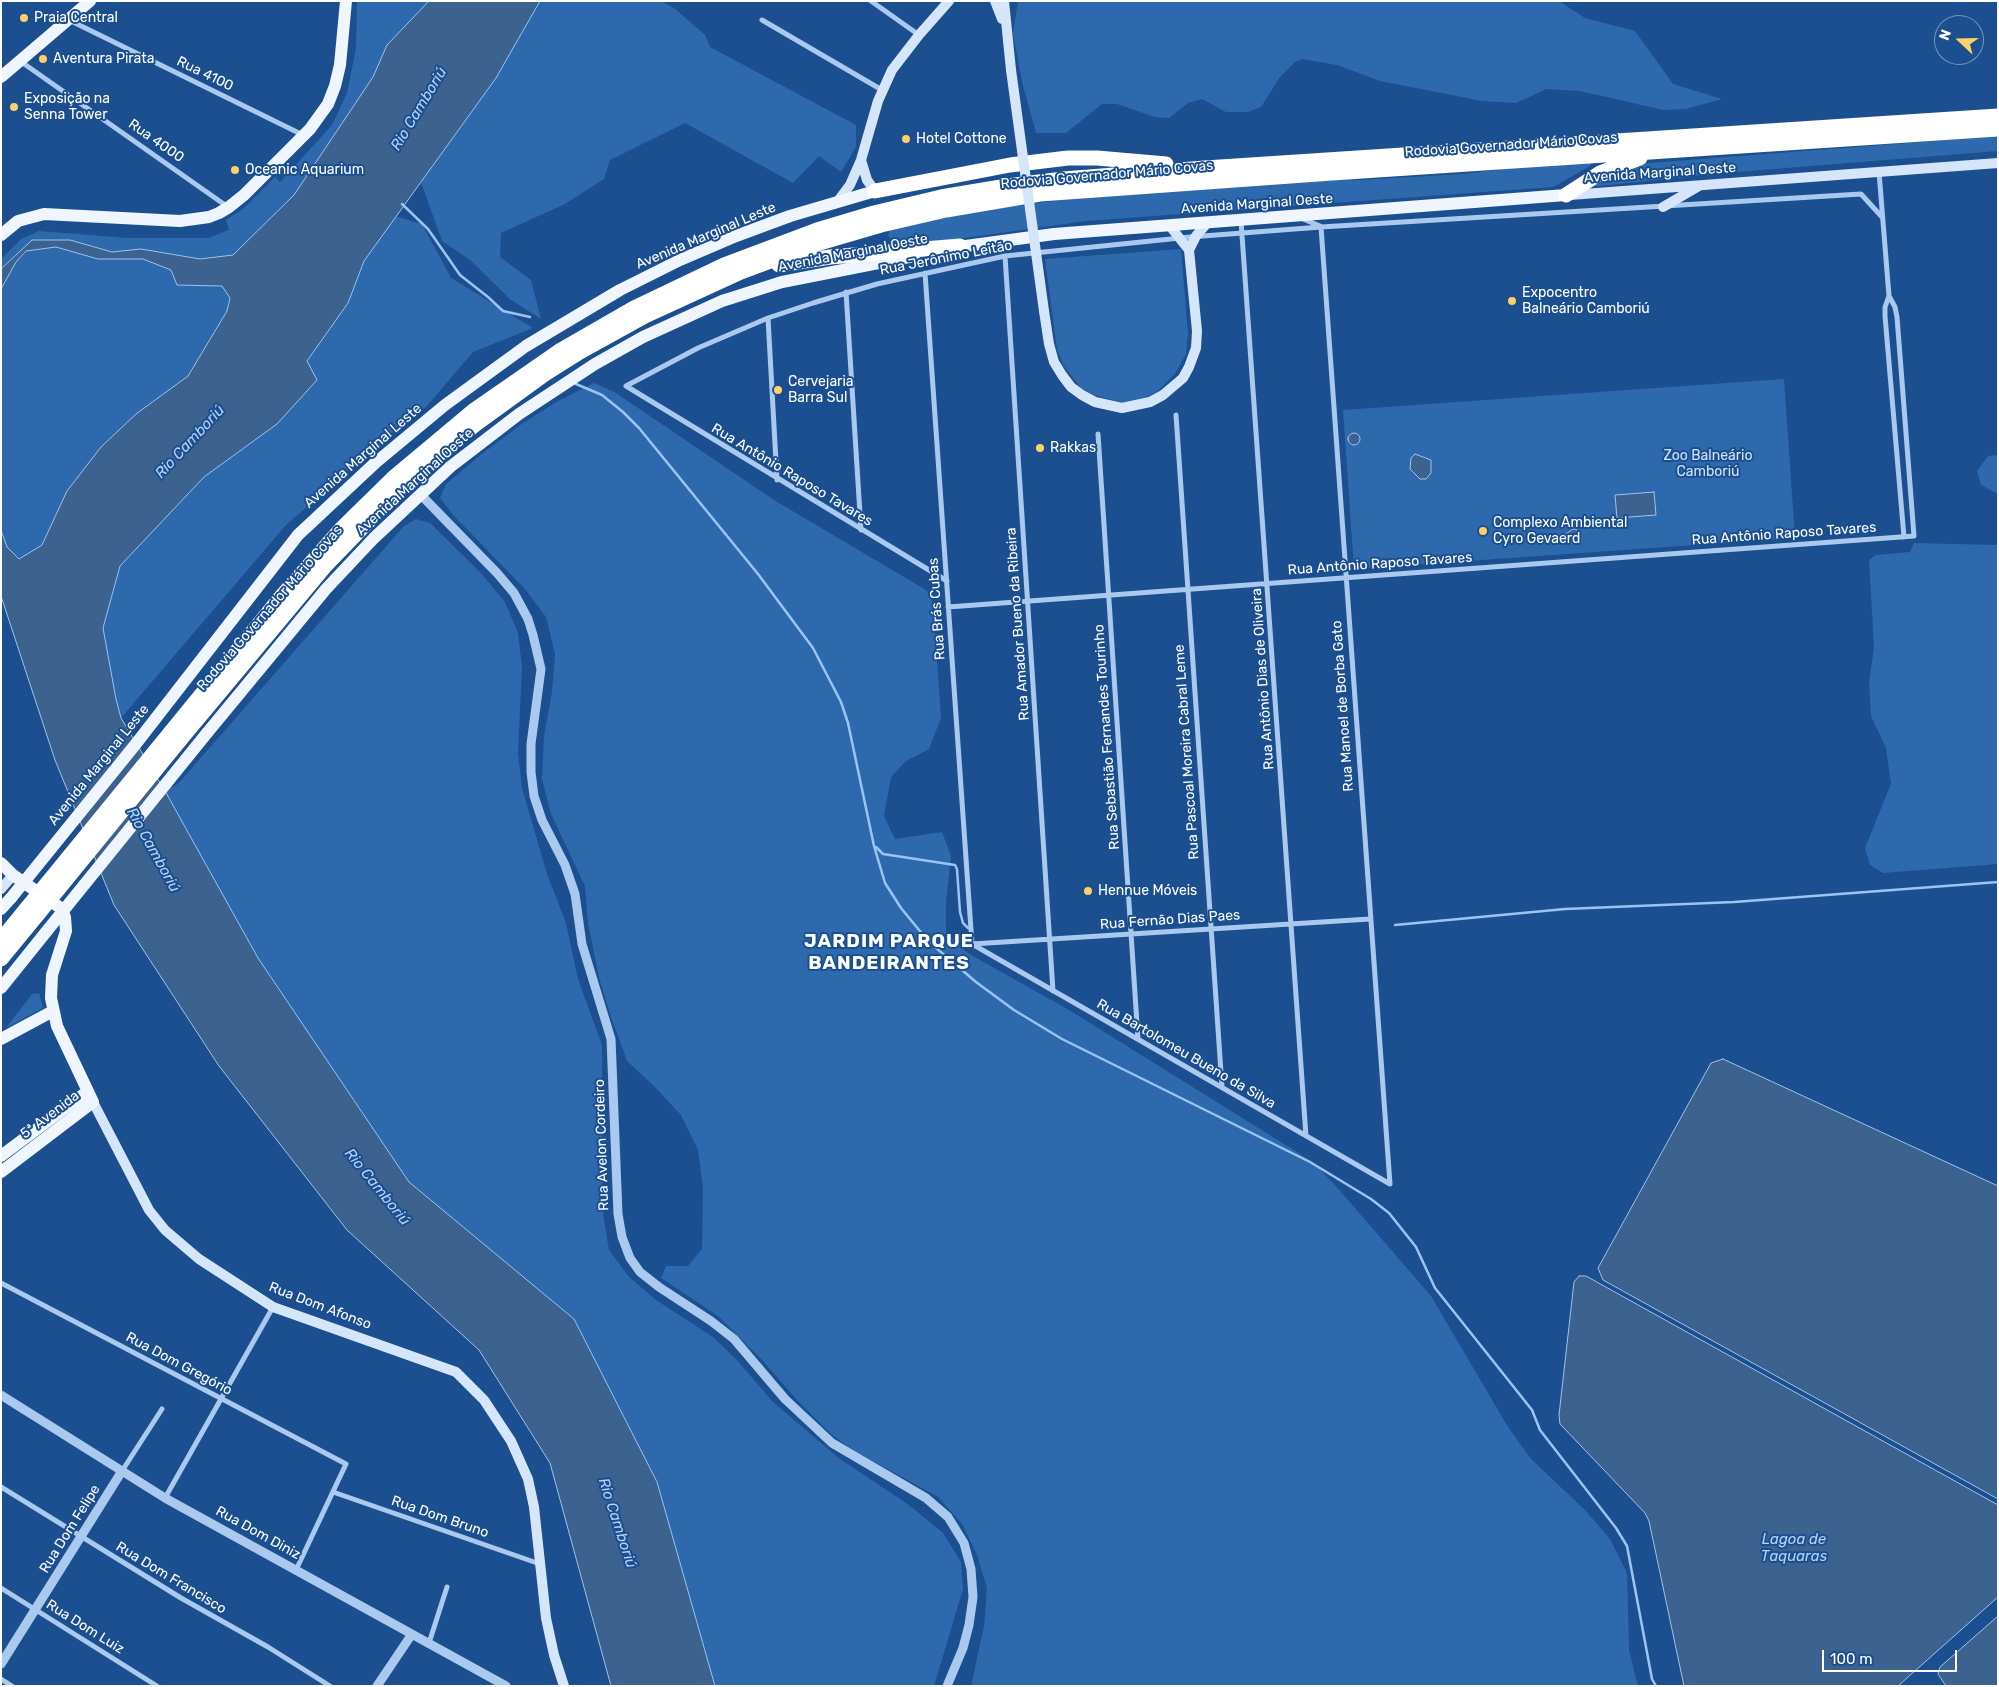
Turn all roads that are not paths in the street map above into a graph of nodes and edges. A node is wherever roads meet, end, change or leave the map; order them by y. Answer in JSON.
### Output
{"nodes":[{"id":1,"x":90,"y":1,"type":"edge"},
{"id":2,"x":346,"y":1,"type":"edge"},
{"id":3,"x":870,"y":1,"type":"edge"},
{"id":4,"x":950,"y":1,"type":"edge"},
{"id":5,"x":958,"y":1,"type":"edge"},
{"id":6,"x":995,"y":1,"type":"edge"},
{"id":7,"x":1004,"y":1,"type":"edge"},
{"id":8,"x":940,"y":11,"type":"junction"},
{"id":9,"x":69,"y":20,"type":"junction"},
{"id":10,"x":762,"y":20,"type":"dead end"},
{"id":11,"x":1006,"y":30,"type":"junction"},
{"id":12,"x":919,"y":35,"type":"junction"},
{"id":13,"x":20,"y":61,"type":"junction"},
{"id":14,"x":1,"y":77,"type":"edge"},
{"id":15,"x":882,"y":90,"type":"junction"},
{"id":16,"x":1998,"y":108,"type":"edge"},
{"id":17,"x":1998,"y":116,"type":"edge"},
{"id":18,"x":1968,"y":118,"type":"junction"},
{"id":19,"x":1998,"y":129,"type":"edge"},
{"id":20,"x":304,"y":135,"type":"junction"},
{"id":21,"x":1660,"y":151,"type":"junction"},
{"id":22,"x":861,"y":160,"type":"junction"},
{"id":23,"x":1998,"y":163,"type":"edge"},
{"id":24,"x":1205,"y":168,"type":"junction"},
{"id":25,"x":1879,"y":172,"type":"junction"},
{"id":26,"x":1702,"y":185,"type":"junction"},
{"id":27,"x":875,"y":191,"type":"junction"},
{"id":28,"x":1566,"y":195,"type":"junction"},
{"id":29,"x":838,"y":201,"type":"junction"},
{"id":30,"x":229,"y":207,"type":"junction"},
{"id":31,"x":1663,"y":207,"type":"junction"},
{"id":32,"x":1290,"y":216,"type":"junction"},
{"id":33,"x":1882,"y":217,"type":"junction"},
{"id":34,"x":1259,"y":218,"type":"junction"},
{"id":35,"x":1208,"y":222,"type":"junction"},
{"id":36,"x":1169,"y":225,"type":"junction"},
{"id":37,"x":1241,"y":226,"type":"junction"},
{"id":38,"x":1321,"y":227,"type":"junction"},
{"id":39,"x":1248,"y":232,"type":"junction"},
{"id":40,"x":1,"y":235,"type":"edge"},
{"id":41,"x":1196,"y":236,"type":"junction"},
{"id":42,"x":1179,"y":238,"type":"junction"},
{"id":43,"x":960,"y":246,"type":"junction"},
{"id":44,"x":1242,"y":247,"type":"junction"},
{"id":45,"x":1189,"y":250,"type":"junction"},
{"id":46,"x":1005,"y":256,"type":"junction"},
{"id":47,"x":741,"y":272,"type":"junction"},
{"id":48,"x":925,"y":273,"type":"junction"},
{"id":49,"x":846,"y":292,"type":"junction"},
{"id":50,"x":1888,"y":296,"type":"junction"},
{"id":51,"x":768,"y":318,"type":"junction"},
{"id":52,"x":626,"y":386,"type":"joint"},
{"id":53,"x":1176,"y":415,"type":"dead end"},
{"id":54,"x":1098,"y":434,"type":"dead end"},
{"id":55,"x":777,"y":480,"type":"junction"},
{"id":56,"x":420,"y":494,"type":"junction"},
{"id":57,"x":861,"y":530,"type":"junction"},
{"id":58,"x":1904,"y":537,"type":"junction"},
{"id":59,"x":1345,"y":578,"type":"junction"},
{"id":60,"x":947,"y":581,"type":"junction"},
{"id":61,"x":1268,"y":583,"type":"junction"},
{"id":62,"x":1188,"y":589,"type":"junction"},
{"id":63,"x":1108,"y":595,"type":"junction"},
{"id":64,"x":1028,"y":601,"type":"junction"},
{"id":65,"x":948,"y":607,"type":"junction"},
{"id":66,"x":175,"y":736,"type":"junction"},
{"id":67,"x":1,"y":862,"type":"edge"},
{"id":68,"x":14,"y":874,"type":"junction"},
{"id":69,"x":6,"y":894,"type":"edge"},
{"id":70,"x":1,"y":910,"type":"edge"},
{"id":71,"x":33,"y":911,"type":"junction"},
{"id":72,"x":1370,"y":919,"type":"junction"},
{"id":73,"x":1292,"y":924,"type":"junction"},
{"id":74,"x":1211,"y":929,"type":"junction"},
{"id":75,"x":1131,"y":934,"type":"junction"},
{"id":76,"x":1050,"y":939,"type":"junction"},
{"id":77,"x":1,"y":940,"type":"edge"},
{"id":78,"x":972,"y":944,"type":"junction"},
{"id":79,"x":1,"y":959,"type":"edge"},
{"id":80,"x":1,"y":988,"type":"edge"},
{"id":81,"x":1053,"y":991,"type":"junction"},
{"id":82,"x":53,"y":1011,"type":"junction"},
{"id":83,"x":1,"y":1039,"type":"edge"},
{"id":84,"x":1138,"y":1039,"type":"junction"},
{"id":85,"x":1222,"y":1087,"type":"junction"},
{"id":86,"x":90,"y":1096,"type":"junction"},
{"id":87,"x":1306,"y":1136,"type":"junction"},
{"id":88,"x":1,"y":1156,"type":"edge"},
{"id":89,"x":1,"y":1172,"type":"edge"},
{"id":90,"x":1390,"y":1184,"type":"joint"},
{"id":91,"x":1,"y":1284,"type":"edge"},
{"id":92,"x":273,"y":1307,"type":"junction"},
{"id":93,"x":1,"y":1395,"type":"edge"},
{"id":94,"x":221,"y":1399,"type":"junction"},
{"id":95,"x":162,"y":1408,"type":"dead end"},
{"id":96,"x":122,"y":1471,"type":"junction"},
{"id":97,"x":1,"y":1487,"type":"edge"},
{"id":98,"x":333,"y":1492,"type":"junction"},
{"id":99,"x":165,"y":1498,"type":"junction"},
{"id":100,"x":81,"y":1536,"type":"junction"},
{"id":101,"x":540,"y":1564,"type":"junction"},
{"id":102,"x":296,"y":1570,"type":"junction"},
{"id":103,"x":447,"y":1587,"type":"dead end"},
{"id":104,"x":1,"y":1588,"type":"edge"},
{"id":105,"x":36,"y":1609,"type":"junction"},
{"id":106,"x":412,"y":1634,"type":"junction"},
{"id":107,"x":429,"y":1643,"type":"junction"},
{"id":108,"x":1,"y":1664,"type":"edge"},
{"id":109,"x":1,"y":1679,"type":"edge"},
{"id":110,"x":12,"y":1686,"type":"edge"},
{"id":111,"x":157,"y":1686,"type":"edge"},
{"id":112,"x":330,"y":1686,"type":"edge"},
{"id":113,"x":377,"y":1686,"type":"edge"},
{"id":114,"x":506,"y":1686,"type":"edge"},
{"id":115,"x":564,"y":1686,"type":"edge"},
{"id":116,"x":948,"y":1686,"type":"edge"}],
"edges":[{"from":1,"to":9,"type":"main road"},
{"from":2,"to":20,"type":"main road"},
{"from":3,"to":12,"type":"street"},
{"from":4,"to":8,"type":"main road"},
{"from":5,"to":8,"type":"main road"},
{"from":6,"to":11,"type":"main road"},
{"from":7,"to":11,"type":"main road"},
{"from":8,"to":12,"type":"main road"},
{"from":9,"to":13,"type":"main road"},
{"from":9,"to":20,"type":"street","name":"Rua 4100"},
{"from":10,"to":15,"type":"street"},
{"from":11,"to":45,"type":"main road","bridge":true},
{"from":12,"to":15,"type":"main road"},
{"from":13,"to":14,"type":"main road"},
{"from":13,"to":30,"type":"street","name":"Rua 4000"},
{"from":15,"to":22,"type":"main road"},
{"from":16,"to":18,"type":"highway"},
{"from":17,"to":18,"type":"highway","name":"Rodovia Governador Mário Covas"},
{"from":18,"to":24,"type":"highway","name":"Rodovia Governador Mário Covas"},
{"from":19,"to":21,"type":"highway","name":"Rodovia Governador Mário Covas"},
{"from":20,"to":30,"type":"main road"},
{"from":21,"to":28,"type":"highway"},
{"from":21,"to":47,"type":"highway","name":"Rodovia Governador Mário Covas"},
{"from":22,"to":27,"type":"main road"},
{"from":22,"to":29,"type":"main road"},
{"from":23,"to":25,"type":"main road","name":"Avenida Marginal Oeste"},
{"from":24,"to":27,"type":"highway"},
{"from":24,"to":66,"type":"highway","name":"Rodovia Governador Mário Covas"},
{"from":25,"to":26,"type":"main road","name":"Avenida Marginal Oeste"},
{"from":25,"to":33,"type":"street"},
{"from":26,"to":28,"type":"main road","name":"Avenida Marginal Oeste"},
{"from":26,"to":31,"type":"main road"},
{"from":27,"to":29,"type":"main road","name":"Avenida Marginal Leste"},
{"from":28,"to":32,"type":"main road","name":"Avenida Marginal Oeste"},
{"from":29,"to":69,"type":"main road","name":"Avenida Marginal Leste","bridge":true},
{"from":30,"to":40,"type":"main road"},
{"from":31,"to":33,"type":"street","name":"Rua Jerônimo Leitão"},
{"from":31,"to":38,"type":"street","name":"Rua Jerônimo Leitão"},
{"from":32,"to":34,"type":"main road","name":"Avenida Marginal Oeste"},
{"from":32,"to":38,"type":"street"},
{"from":33,"to":50,"type":"street"},
{"from":34,"to":37,"type":"main road","name":"Avenida Marginal Oeste"},
{"from":34,"to":39,"type":"street"},
{"from":35,"to":36,"type":"main road","name":"Avenida Marginal Oeste"},
{"from":35,"to":37,"type":"main road","name":"Avenida Marginal Oeste"},
{"from":35,"to":41,"type":"main road"},
{"from":36,"to":42,"type":"main road"},
{"from":36,"to":43,"type":"main road","name":"Avenida Marginal Oeste"},
{"from":37,"to":39,"type":"street","name":"Rua Jerônimo Leitão"},
{"from":37,"to":41,"type":"street","name":"Rua Jerônimo Leitão"},
{"from":37,"to":44,"type":"street","name":"Rua Antônio Dias de Oliveira"},
{"from":38,"to":39,"type":"street","name":"Rua Jerônimo Leitão"},
{"from":38,"to":59,"type":"street","name":"Rua Manoel de Borba Gato"},
{"from":39,"to":44,"type":"street"},
{"from":41,"to":42,"type":"street","name":"Rua Jerônimo Leitão"},
{"from":41,"to":45,"type":"main road"},
{"from":42,"to":45,"type":"main road"},
{"from":42,"to":46,"type":"street","name":"Rua Jerônimo Leitão"},
{"from":43,"to":47,"type":"highway"},
{"from":43,"to":56,"type":"main road","name":"Avenida Marginal Oeste"},
{"from":44,"to":61,"type":"street","name":"Rua Antônio Dias de Oliveira"},
{"from":46,"to":48,"type":"street","name":"Rua Jerônimo Leitão"},
{"from":46,"to":64,"type":"street","name":"Rua Amador Bueno da Ribeira"},
{"from":47,"to":66,"type":"highway","name":"Rodovia Governador Mário Covas"},
{"from":48,"to":49,"type":"street","name":"Rua Jerônimo Leitão"},
{"from":48,"to":60,"type":"street","name":"Rua Brás Cubas"},
{"from":49,"to":51,"type":"street","name":"Rua Jerônimo Leitão"},
{"from":49,"to":57,"type":"street"},
{"from":50,"to":58,"type":"street"},
{"from":50,"to":58,"type":"street","name":"Rua Antônio Raposo Tavares"},
{"from":51,"to":52,"type":"street","name":"Rua Jerônimo Leitão"},
{"from":51,"to":55,"type":"street"},
{"from":52,"to":55,"type":"street","name":"Rua Antônio Raposo Tavares"},
{"from":53,"to":62,"type":"street","name":"Rua Pascoal Moreira Cabral Leme"},
{"from":54,"to":63,"type":"street","name":"Rua Sebastião Fernandes Tourinho"},
{"from":55,"to":57,"type":"street","name":"Rua Antônio Raposo Tavares"},
{"from":56,"to":80,"type":"main road","name":"Avenida Marginal Oeste","bridge":true},
{"from":56,"to":116,"type":"street","name":"Rua Avelon Cordeiro"},
{"from":57,"to":60,"type":"street","name":"Rua Antônio Raposo Tavares"},
{"from":58,"to":59,"type":"street","name":"Rua Antônio Raposo Tavares"},
{"from":59,"to":61,"type":"street","name":"Rua Antônio Raposo Tavares"},
{"from":59,"to":72,"type":"street","name":"Rua Manoel de Borba Gato"},
{"from":60,"to":65,"type":"street","name":"Rua Brás Cubas"},
{"from":61,"to":62,"type":"street","name":"Rua Antônio Raposo Tavares"},
{"from":61,"to":73,"type":"street","name":"Rua Antônio Dias de Oliveira"},
{"from":62,"to":63,"type":"street","name":"Rua Antônio Raposo Tavares"},
{"from":62,"to":74,"type":"street","name":"Rua Pascoal Moreira Cabral Leme"},
{"from":63,"to":64,"type":"street","name":"Rua Antônio Raposo Tavares"},
{"from":63,"to":75,"type":"street","name":"Rua Sebastião Fernandes Tourinho"},
{"from":64,"to":65,"type":"street","name":"Rua Antônio Raposo Tavares"},
{"from":64,"to":76,"type":"street","name":"Rua Amador Bueno da Ribeira"},
{"from":65,"to":78,"type":"street","name":"Rua Brás Cubas"},
{"from":66,"to":71,"type":"highway","name":"Rodovia Governador Mário Covas","bridge":true},
{"from":67,"to":68,"type":"main road","name":"Rua Dom Afonso"},
{"from":68,"to":69,"type":"main road","name":"Avenida Marginal Leste"},
{"from":68,"to":82,"type":"main road","name":"Rua Dom Afonso"},
{"from":69,"to":70,"type":"main road","name":"Avenida Marginal Leste"},
{"from":71,"to":77,"type":"highway","name":"Rodovia Governador Mário Covas"},
{"from":71,"to":79,"type":"highway","name":"Rodovia Governador Mário Covas"},
{"from":72,"to":73,"type":"street","name":"Rua Fernão Dias Paes"},
{"from":72,"to":90,"type":"street","name":"Rua Manoel de Borba Gato"},
{"from":73,"to":74,"type":"street","name":"Rua Fernão Dias Paes"},
{"from":73,"to":87,"type":"street","name":"Rua Antônio Dias de Oliveira"},
{"from":74,"to":75,"type":"street","name":"Rua Fernão Dias Paes"},
{"from":74,"to":85,"type":"street","name":"Rua Pascoal Moreira Cabral Leme"},
{"from":75,"to":76,"type":"street","name":"Rua Fernão Dias Paes"},
{"from":75,"to":84,"type":"street","name":"Rua Sebastião Fernandes Tourinho"},
{"from":76,"to":78,"type":"street","name":"Rua Fernão Dias Paes"},
{"from":76,"to":81,"type":"street","name":"Rua Amador Bueno da Ribeira"},
{"from":78,"to":81,"type":"street","name":"Rua Bartolomeu Bueno da Silva"},
{"from":81,"to":84,"type":"street","name":"Rua Bartolomeu Bueno da Silva"},
{"from":82,"to":83,"type":"main road"},
{"from":82,"to":86,"type":"main road","name":"Rua Dom Afonso"},
{"from":84,"to":85,"type":"street","name":"Rua Bartolomeu Bueno da Silva"},
{"from":85,"to":87,"type":"street","name":"Rua Bartolomeu Bueno da Silva"},
{"from":86,"to":88,"type":"main road","name":"5ª Avenida"},
{"from":86,"to":89,"type":"main road","name":"5ª Avenida"},
{"from":86,"to":92,"type":"main road","name":"Rua Dom Afonso"},
{"from":87,"to":90,"type":"street","name":"Rua Bartolomeu Bueno da Silva"},
{"from":91,"to":94,"type":"street","name":"Rua Dom Gregório"},
{"from":92,"to":94,"type":"street"},
{"from":92,"to":101,"type":"main road","name":"Rua Dom Afonso"},
{"from":93,"to":96,"type":"street","name":"Rua Dom Diniz"},
{"from":94,"to":98,"type":"street","name":"Rua Dom Gregório"},
{"from":94,"to":99,"type":"street"},
{"from":95,"to":96,"type":"street","name":"Rua Dom Felipe"},
{"from":96,"to":99,"type":"street","name":"Rua Dom Diniz"},
{"from":96,"to":100,"type":"street","name":"Rua Dom Felipe"},
{"from":97,"to":100,"type":"street","name":"Rua Dom Francisco"},
{"from":98,"to":101,"type":"street","name":"Rua Dom Bruno"},
{"from":98,"to":102,"type":"street"},
{"from":99,"to":102,"type":"street","name":"Rua Dom Diniz"},
{"from":100,"to":105,"type":"street","name":"Rua Dom Felipe"},
{"from":100,"to":112,"type":"street","name":"Rua Dom Francisco"},
{"from":101,"to":115,"type":"main road","name":"Rua Dom Afonso"},
{"from":102,"to":106,"type":"street","name":"Rua Dom Diniz"},
{"from":103,"to":107,"type":"street"},
{"from":104,"to":105,"type":"street","name":"Rua Dom Luiz"},
{"from":105,"to":108,"type":"street","name":"Rua Dom Felipe"},
{"from":105,"to":111,"type":"street","name":"Rua Dom Luiz"},
{"from":106,"to":107,"type":"street","name":"Rua Dom Diniz"},
{"from":106,"to":113,"type":"street"},
{"from":107,"to":114,"type":"street","name":"Rua Dom Diniz"},
{"from":109,"to":110,"type":"street"}]}
